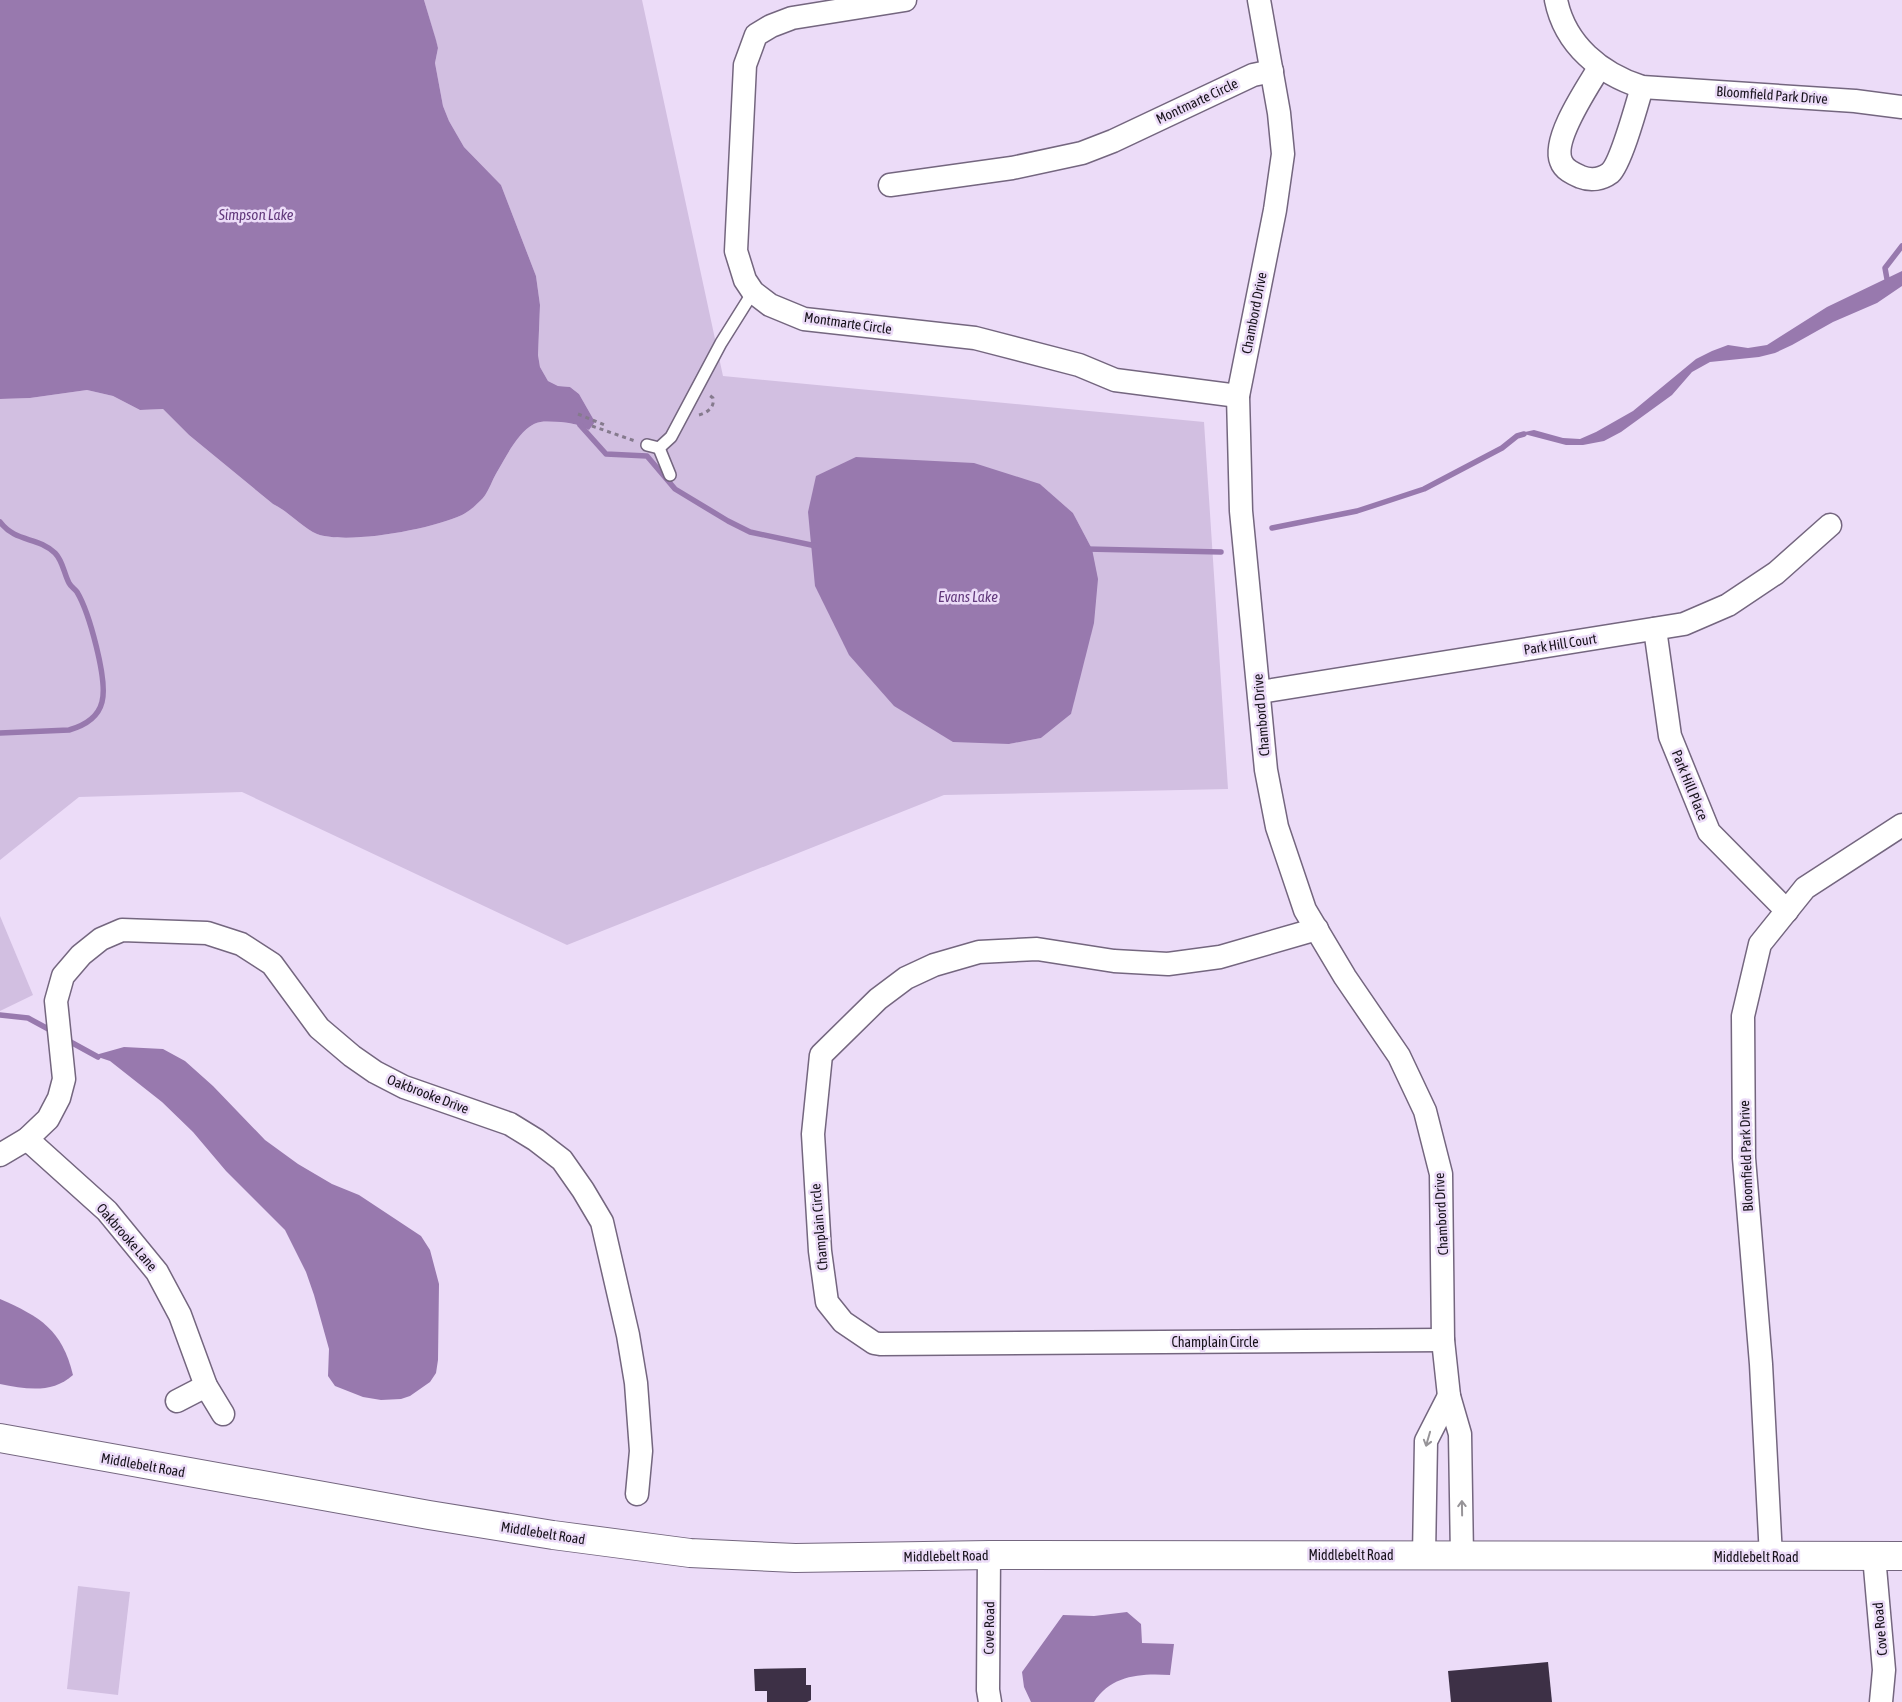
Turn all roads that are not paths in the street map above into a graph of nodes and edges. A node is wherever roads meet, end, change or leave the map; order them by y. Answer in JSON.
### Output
{"nodes":[{"id":1,"x":905,"y":0,"type":"edge"},
{"id":2,"x":1259,"y":0,"type":"edge"},
{"id":3,"x":1556,"y":0,"type":"edge"},
{"id":4,"x":1599,"y":68,"type":"junction"},
{"id":5,"x":1272,"y":71,"type":"junction"},
{"id":6,"x":1642,"y":87,"type":"junction"},
{"id":7,"x":1902,"y":107,"type":"edge"},
{"id":8,"x":890,"y":185,"type":"dead end"},
{"id":9,"x":754,"y":292,"type":"junction"},
{"id":10,"x":1238,"y":396,"type":"junction"},
{"id":11,"x":647,"y":445,"type":"road end"},
{"id":12,"x":659,"y":448,"type":"junction"},
{"id":13,"x":670,"y":475,"type":"dead end"},
{"id":14,"x":1830,"y":525,"type":"dead end"},
{"id":15,"x":1655,"y":629,"type":"junction"},
{"id":16,"x":1260,"y":692,"type":"junction"},
{"id":17,"x":1902,"y":825,"type":"edge"},
{"id":18,"x":1787,"y":911,"type":"junction"},
{"id":19,"x":1317,"y":929,"type":"junction"},
{"id":20,"x":27,"y":1139,"type":"junction"},
{"id":21,"x":0,"y":1155,"type":"edge"},
{"id":22,"x":1443,"y":1340,"type":"junction"},
{"id":23,"x":206,"y":1386,"type":"junction"},
{"id":24,"x":1449,"y":1396,"type":"junction"},
{"id":25,"x":177,"y":1401,"type":"dead end"},
{"id":26,"x":223,"y":1414,"type":"dead end"},
{"id":27,"x":0,"y":1438,"type":"edge"},
{"id":28,"x":637,"y":1494,"type":"dead end"},
{"id":29,"x":989,"y":1555,"type":"junction"},
{"id":30,"x":1424,"y":1556,"type":"junction"},
{"id":31,"x":1874,"y":1556,"type":"junction"},
{"id":32,"x":1902,"y":1556,"type":"edge"},
{"id":33,"x":1462,"y":1557,"type":"junction"},
{"id":34,"x":1771,"y":1557,"type":"junction"},
{"id":35,"x":990,"y":1702,"type":"edge"},
{"id":36,"x":1882,"y":1702,"type":"edge"}],
"edges":[{"from":1,"to":9,"type":"street","name":"Montmarte Circle"},
{"from":2,"to":5,"type":"street","name":"Chambord Drive"},
{"from":3,"to":4,"type":"street","name":"Bloomfield Park Drive"},
{"from":4,"to":6,"type":"street","name":"Bloomfield Park Drive"},
{"from":4,"to":6,"type":"street"},
{"from":5,"to":8,"type":"street","name":"Montmarte Circle"},
{"from":5,"to":10,"type":"street","name":"Chambord Drive"},
{"from":6,"to":7,"type":"street","name":"Bloomfield Park Drive"},
{"from":9,"to":10,"type":"street","name":"Montmarte Circle"},
{"from":9,"to":12,"type":"lane"},
{"from":10,"to":16,"type":"street","name":"Chambord Drive"},
{"from":11,"to":12,"type":"lane"},
{"from":12,"to":13,"type":"lane"},
{"from":14,"to":15,"type":"street","name":"Park Hill Court"},
{"from":15,"to":16,"type":"street","name":"Park Hill Court"},
{"from":15,"to":18,"type":"street","name":"Park Hill Place"},
{"from":16,"to":19,"type":"street","name":"Chambord Drive"},
{"from":17,"to":18,"type":"street","name":"Bloomfield Park Drive"},
{"from":18,"to":34,"type":"street","name":"Bloomfield Park Drive"},
{"from":19,"to":22,"type":"street","name":"Chambord Drive"},
{"from":19,"to":22,"type":"street","name":"Champlain Circle"},
{"from":20,"to":21,"type":"street","name":"Oakbrooke Drive"},
{"from":20,"to":23,"type":"street","name":"Oakbrooke Lane"},
{"from":20,"to":28,"type":"street","name":"Oakbrooke Drive"},
{"from":22,"to":24,"type":"street","name":"Chambord Drive"},
{"from":23,"to":25,"type":"street"},
{"from":23,"to":26,"type":"street","name":"Oakbrooke Lane"},
{"from":24,"to":30,"type":"street","one_way":true},
{"from":33,"to":24,"type":"street","name":"Chambord Drive","one_way":true},
{"from":27,"to":29,"type":"street","name":"Middlebelt Road"},
{"from":29,"to":30,"type":"street","name":"Middlebelt Road"},
{"from":29,"to":35,"type":"street","name":"Cove Road"},
{"from":30,"to":33,"type":"street","name":"Middlebelt Road"},
{"from":31,"to":32,"type":"street","name":"Middlebelt Road"},
{"from":31,"to":34,"type":"street","name":"Middlebelt Road"},
{"from":31,"to":36,"type":"street","name":"Cove Road"},
{"from":33,"to":34,"type":"street","name":"Middlebelt Road"}]}
